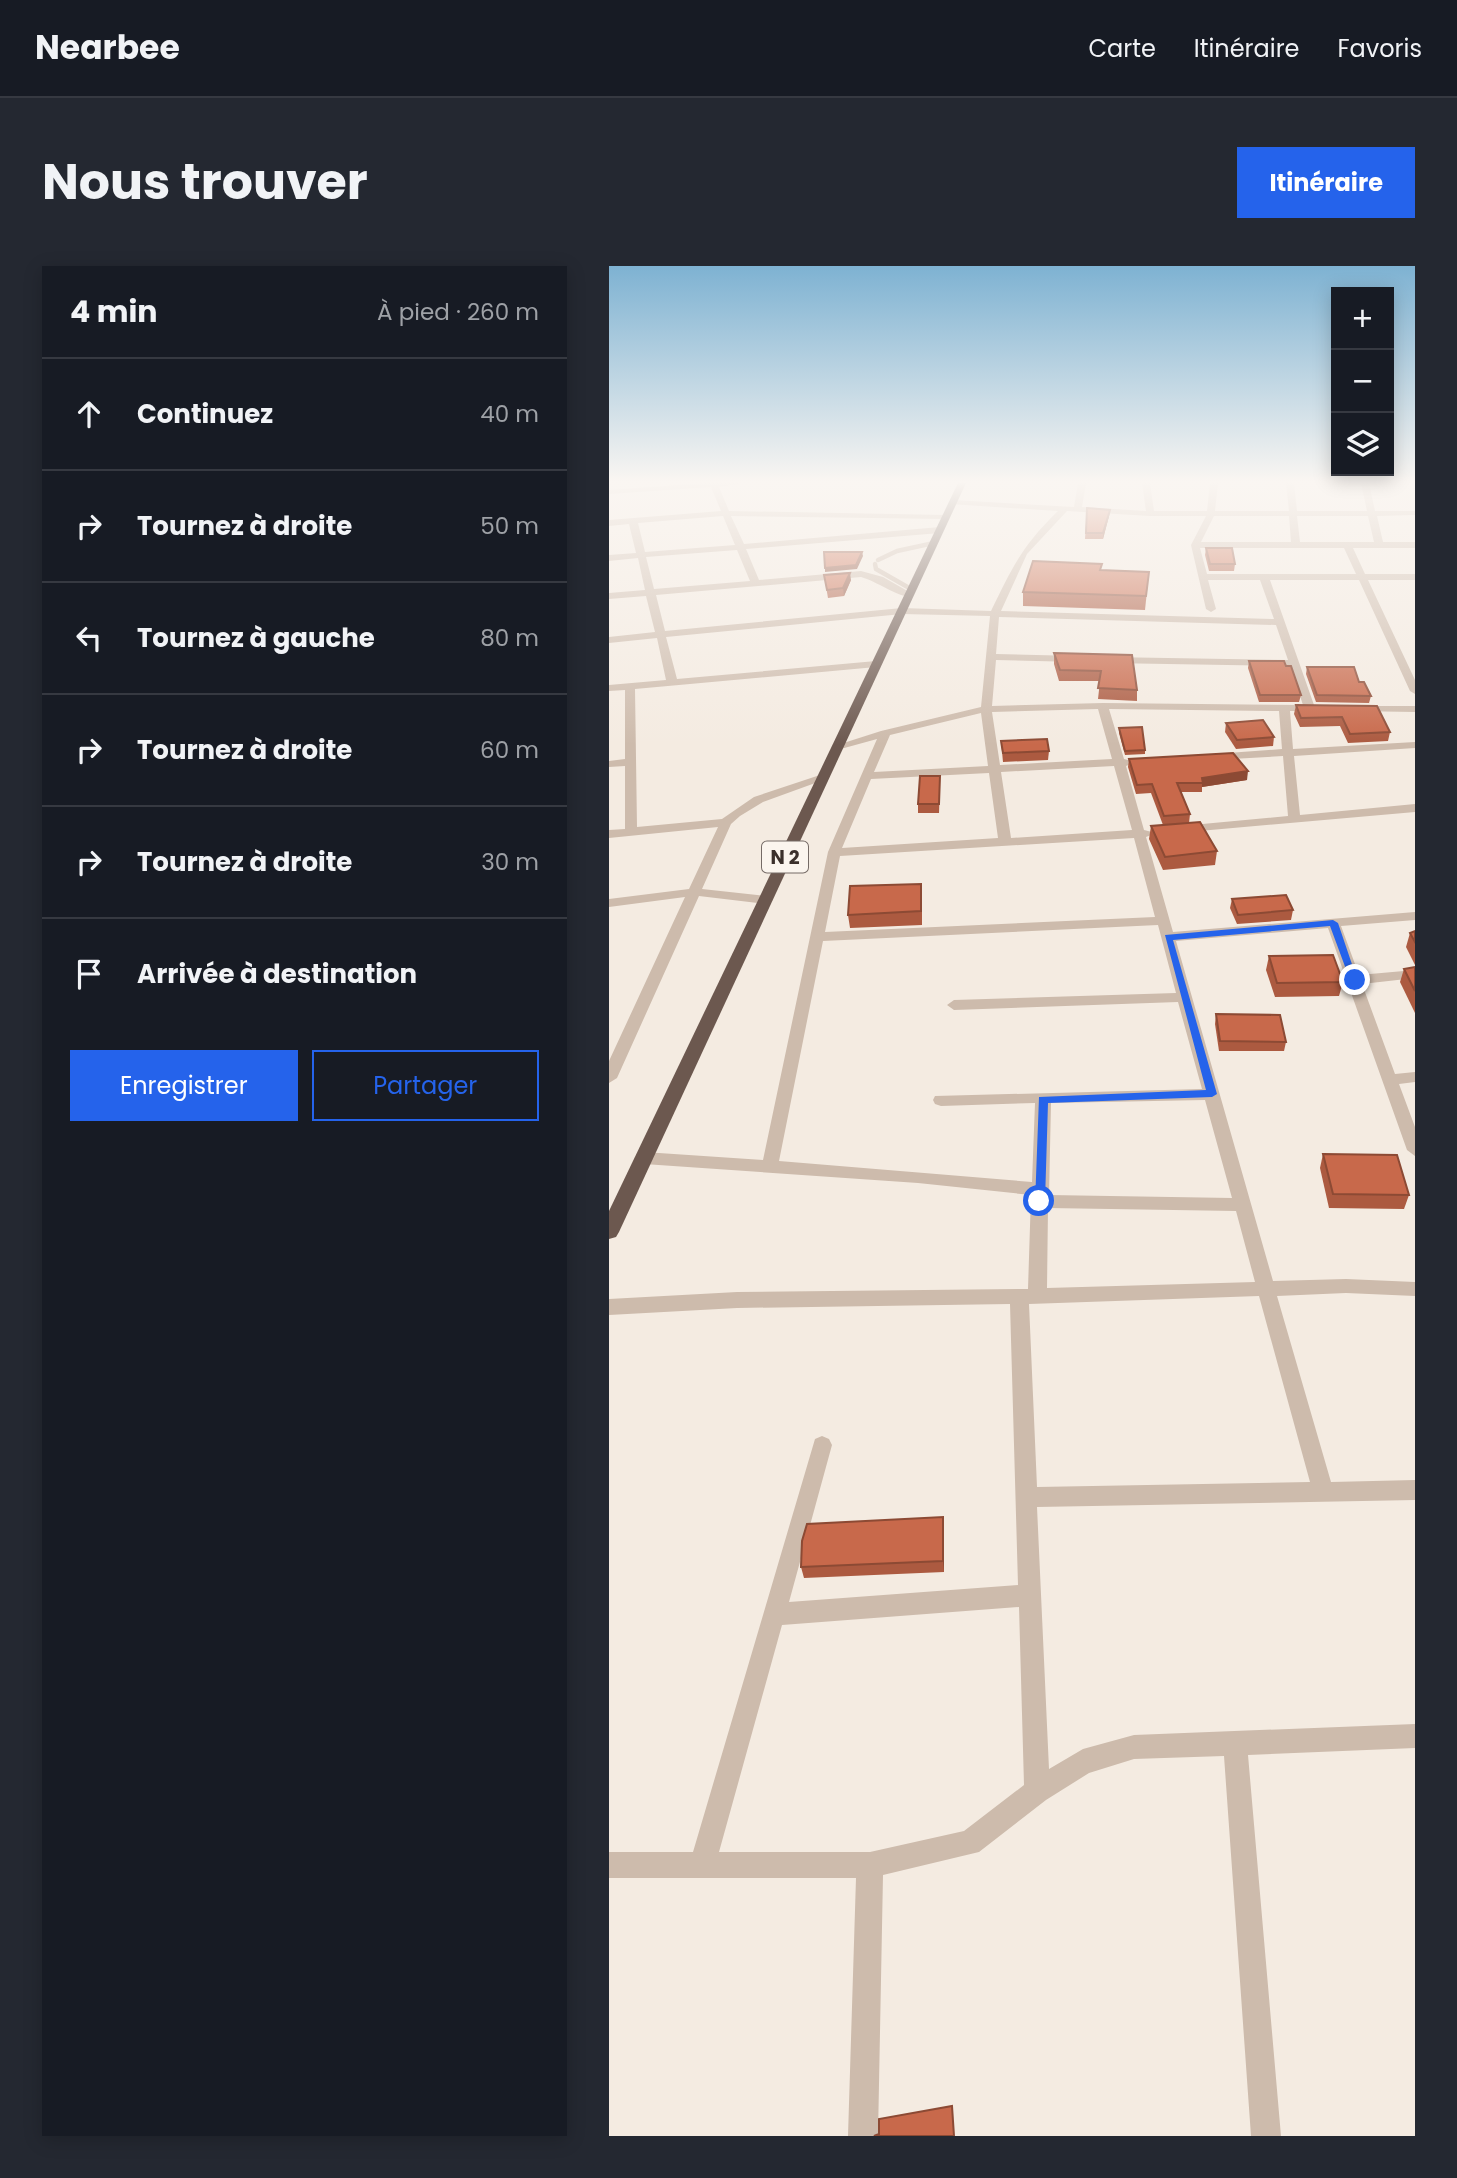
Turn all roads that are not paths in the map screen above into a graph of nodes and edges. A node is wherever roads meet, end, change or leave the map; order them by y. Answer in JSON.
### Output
{"nodes":[{"id":1,"x":645,"y":570,"type":"edge"},
{"id":2,"x":750,"y":570,"type":"edge"},
{"id":3,"x":878,"y":570,"type":"edge"},
{"id":4,"x":921,"y":570,"type":"edge"},
{"id":5,"x":1015,"y":570,"type":"edge"},
{"id":6,"x":1201,"y":570,"type":"edge"},
{"id":7,"x":1359,"y":570,"type":"edge"},
{"id":8,"x":1203,"y":577,"type":"junction"},
{"id":9,"x":1264,"y":577,"type":"junction"},
{"id":10,"x":1362,"y":577,"type":"junction"},
{"id":11,"x":1415,"y":577,"type":"edge"},
{"id":12,"x":756,"y":583,"type":"junction"},
{"id":13,"x":910,"y":592,"type":"junction"},
{"id":14,"x":650,"y":593,"type":"junction"},
{"id":15,"x":609,"y":596,"type":"edge"},
{"id":16,"x":1211,"y":608,"type":"dead end"},
{"id":17,"x":902,"y":611,"type":"junction"},
{"id":18,"x":995,"y":613,"type":"junction"},
{"id":19,"x":1280,"y":622,"type":"junction"},
{"id":20,"x":661,"y":635,"type":"junction"},
{"id":21,"x":609,"y":640,"type":"edge"},
{"id":22,"x":991,"y":657,"type":"junction"},
{"id":23,"x":1087,"y":659,"type":"edge"},
{"id":24,"x":1101,"y":659,"type":"edge"},
{"id":25,"x":1294,"y":663,"type":"junction"},
{"id":26,"x":876,"y":664,"type":"junction"},
{"id":27,"x":672,"y":681,"type":"junction"},
{"id":28,"x":630,"y":685,"type":"junction"},
{"id":29,"x":609,"y":688,"type":"edge"},
{"id":30,"x":1415,"y":691,"type":"edge"},
{"id":31,"x":1103,"y":706,"type":"junction"},
{"id":32,"x":1284,"y":708,"type":"junction"},
{"id":33,"x":1310,"y":708,"type":"junction"},
{"id":34,"x":1336,"y":708,"type":"edge"},
{"id":35,"x":1349,"y":708,"type":"edge"},
{"id":36,"x":986,"y":709,"type":"junction"},
{"id":37,"x":1415,"y":709,"type":"edge"},
{"id":38,"x":885,"y":733,"type":"junction"},
{"id":39,"x":1415,"y":745,"type":"edge"},
{"id":40,"x":837,"y":747,"type":"junction"},
{"id":41,"x":1288,"y":753,"type":"junction"},
{"id":42,"x":1197,"y":758,"type":"edge"},
{"id":43,"x":1145,"y":761,"type":"edge"},
{"id":44,"x":631,"y":762,"type":"junction"},
{"id":45,"x":1119,"y":762,"type":"junction"},
{"id":46,"x":609,"y":764,"type":"edge"},
{"id":47,"x":994,"y":769,"type":"junction"},
{"id":48,"x":865,"y":776,"type":"junction"},
{"id":49,"x":823,"y":778,"type":"junction"},
{"id":50,"x":1415,"y":808,"type":"edge"},
{"id":51,"x":1294,"y":819,"type":"junction"},
{"id":52,"x":726,"y":822,"type":"junction"},
{"id":53,"x":631,"y":832,"type":"junction"},
{"id":54,"x":609,"y":834,"type":"edge"},
{"id":55,"x":1139,"y":834,"type":"junction"},
{"id":56,"x":1005,"y":841,"type":"junction"},
{"id":57,"x":834,"y":852,"type":"junction"},
{"id":58,"x":695,"y":892,"type":"junction"},
{"id":59,"x":766,"y":900,"type":"junction"},
{"id":60,"x":609,"y":903,"type":"edge"},
{"id":61,"x":1415,"y":916,"type":"edge"},
{"id":62,"x":1333,"y":923,"type":"junction"},
{"id":63,"x":1166,"y":929,"type":"junction"},
{"id":64,"x":817,"y":937,"type":"junction"},
{"id":65,"x":1415,"y":974,"type":"edge"},
{"id":66,"x":1355,"y":980,"type":"junction"},
{"id":67,"x":1184,"y":997,"type":"junction"},
{"id":68,"x":954,"y":1005,"type":"dead end"},
{"id":69,"x":1415,"y":1077,"type":"edge"},
{"id":70,"x":609,"y":1078,"type":"edge"},
{"id":71,"x":1391,"y":1080,"type":"junction"},
{"id":72,"x":1212,"y":1094,"type":"junction"},
{"id":73,"x":1043,"y":1099,"type":"junction"},
{"id":74,"x":941,"y":1100,"type":"dead end"},
{"id":75,"x":1415,"y":1150,"type":"edge"},
{"id":76,"x":644,"y":1158,"type":"junction"},
{"id":77,"x":770,"y":1166,"type":"junction"},
{"id":78,"x":1040,"y":1195,"type":"junction"},
{"id":79,"x":1243,"y":1205,"type":"junction"},
{"id":80,"x":609,"y":1232,"type":"edge"},
{"id":81,"x":1266,"y":1288,"type":"junction"},
{"id":82,"x":1415,"y":1289,"type":"edge"},
{"id":83,"x":1028,"y":1296,"type":"junction"},
{"id":84,"x":609,"y":1307,"type":"edge"},
{"id":85,"x":822,"y":1445,"type":"dead end"},
{"id":86,"x":1415,"y":1490,"type":"edge"},
{"id":87,"x":1323,"y":1492,"type":"junction"},
{"id":88,"x":1026,"y":1497,"type":"junction"},
{"id":89,"x":1030,"y":1595,"type":"junction"},
{"id":90,"x":774,"y":1614,"type":"junction"},
{"id":91,"x":1415,"y":1736,"type":"edge"},
{"id":92,"x":1235,"y":1743,"type":"junction"},
{"id":93,"x":1037,"y":1791,"type":"junction"},
{"id":94,"x":609,"y":1865,"type":"edge"},
{"id":95,"x":702,"y":1865,"type":"junction"},
{"id":96,"x":870,"y":1865,"type":"junction"},
{"id":97,"x":863,"y":2136,"type":"edge"},
{"id":98,"x":1266,"y":2136,"type":"edge"}],
"edges":[{"from":1,"to":14,"type":"street"},
{"from":2,"to":12,"type":"street"},
{"from":3,"to":13,"type":"lane"},
{"from":4,"to":13,"type":"highway","number":"N 2"},
{"from":5,"to":18,"type":"street"},
{"from":6,"to":8,"type":"street"},
{"from":7,"to":10,"type":"street"},
{"from":8,"to":9,"type":"street"},
{"from":8,"to":16,"type":"street"},
{"from":9,"to":10,"type":"street"},
{"from":9,"to":19,"type":"street"},
{"from":10,"to":11,"type":"street"},
{"from":10,"to":30,"type":"street"},
{"from":12,"to":13,"type":"street"},
{"from":12,"to":14,"type":"street"},
{"from":13,"to":17,"type":"highway","number":"N 2"},
{"from":14,"to":15,"type":"street"},
{"from":14,"to":20,"type":"street"},
{"from":17,"to":18,"type":"street"},
{"from":17,"to":20,"type":"street"},
{"from":17,"to":26,"type":"highway","number":"N 2"},
{"from":18,"to":19,"type":"street"},
{"from":18,"to":22,"type":"street"},
{"from":19,"to":25,"type":"street"},
{"from":20,"to":21,"type":"street"},
{"from":20,"to":27,"type":"street"},
{"from":22,"to":23,"type":"street"},
{"from":22,"to":36,"type":"street"},
{"from":24,"to":25,"type":"street"},
{"from":25,"to":33,"type":"street"},
{"from":26,"to":27,"type":"street"},
{"from":26,"to":40,"type":"highway","number":"N 2"},
{"from":27,"to":28,"type":"street"},
{"from":28,"to":29,"type":"street"},
{"from":28,"to":44,"type":"street"},
{"from":31,"to":32,"type":"street"},
{"from":31,"to":36,"type":"street"},
{"from":31,"to":45,"type":"street"},
{"from":32,"to":33,"type":"street"},
{"from":32,"to":41,"type":"street"},
{"from":33,"to":34,"type":"street"},
{"from":35,"to":37,"type":"street"},
{"from":36,"to":38,"type":"street"},
{"from":36,"to":47,"type":"street"},
{"from":38,"to":40,"type":"street"},
{"from":38,"to":48,"type":"street"},
{"from":39,"to":41,"type":"street"},
{"from":40,"to":49,"type":"highway","number":"N 2"},
{"from":41,"to":42,"type":"street"},
{"from":41,"to":51,"type":"street"},
{"from":43,"to":45,"type":"street"},
{"from":44,"to":46,"type":"street"},
{"from":44,"to":53,"type":"street"},
{"from":45,"to":47,"type":"street"},
{"from":45,"to":55,"type":"street"},
{"from":47,"to":48,"type":"street"},
{"from":47,"to":56,"type":"street"},
{"from":48,"to":57,"type":"street"},
{"from":49,"to":52,"type":"street"},
{"from":49,"to":59,"type":"highway","number":"N 2"},
{"from":50,"to":51,"type":"street"},
{"from":51,"to":55,"type":"street"},
{"from":52,"to":53,"type":"street"},
{"from":52,"to":58,"type":"street"},
{"from":53,"to":54,"type":"street"},
{"from":55,"to":56,"type":"street"},
{"from":55,"to":63,"type":"street"},
{"from":56,"to":57,"type":"street"},
{"from":57,"to":64,"type":"street"},
{"from":58,"to":59,"type":"street"},
{"from":58,"to":60,"type":"street"},
{"from":58,"to":70,"type":"street"},
{"from":59,"to":76,"type":"highway","number":"N 2"},
{"from":61,"to":62,"type":"street"},
{"from":62,"to":63,"type":"street"},
{"from":62,"to":66,"type":"street"},
{"from":63,"to":64,"type":"street"},
{"from":63,"to":67,"type":"street"},
{"from":64,"to":77,"type":"street"},
{"from":65,"to":66,"type":"street"},
{"from":66,"to":71,"type":"street"},
{"from":67,"to":68,"type":"street"},
{"from":67,"to":72,"type":"street"},
{"from":69,"to":71,"type":"street"},
{"from":71,"to":75,"type":"street"},
{"from":72,"to":73,"type":"street"},
{"from":72,"to":79,"type":"street"},
{"from":73,"to":74,"type":"street"},
{"from":73,"to":78,"type":"street"},
{"from":76,"to":77,"type":"street"},
{"from":76,"to":80,"type":"highway","number":"N 2"},
{"from":77,"to":78,"type":"street"},
{"from":78,"to":79,"type":"street"},
{"from":78,"to":83,"type":"street"},
{"from":79,"to":81,"type":"street"},
{"from":81,"to":82,"type":"street"},
{"from":81,"to":83,"type":"street"},
{"from":81,"to":87,"type":"street"},
{"from":83,"to":84,"type":"street"},
{"from":83,"to":88,"type":"street"},
{"from":85,"to":90,"type":"street"},
{"from":86,"to":87,"type":"street"},
{"from":87,"to":88,"type":"street"},
{"from":88,"to":89,"type":"street"},
{"from":89,"to":90,"type":"street"},
{"from":89,"to":93,"type":"street"},
{"from":90,"to":95,"type":"street"},
{"from":91,"to":92,"type":"street"},
{"from":92,"to":93,"type":"street"},
{"from":92,"to":98,"type":"street"},
{"from":93,"to":96,"type":"street"},
{"from":94,"to":95,"type":"street"},
{"from":95,"to":96,"type":"street"},
{"from":96,"to":97,"type":"street"}]}
